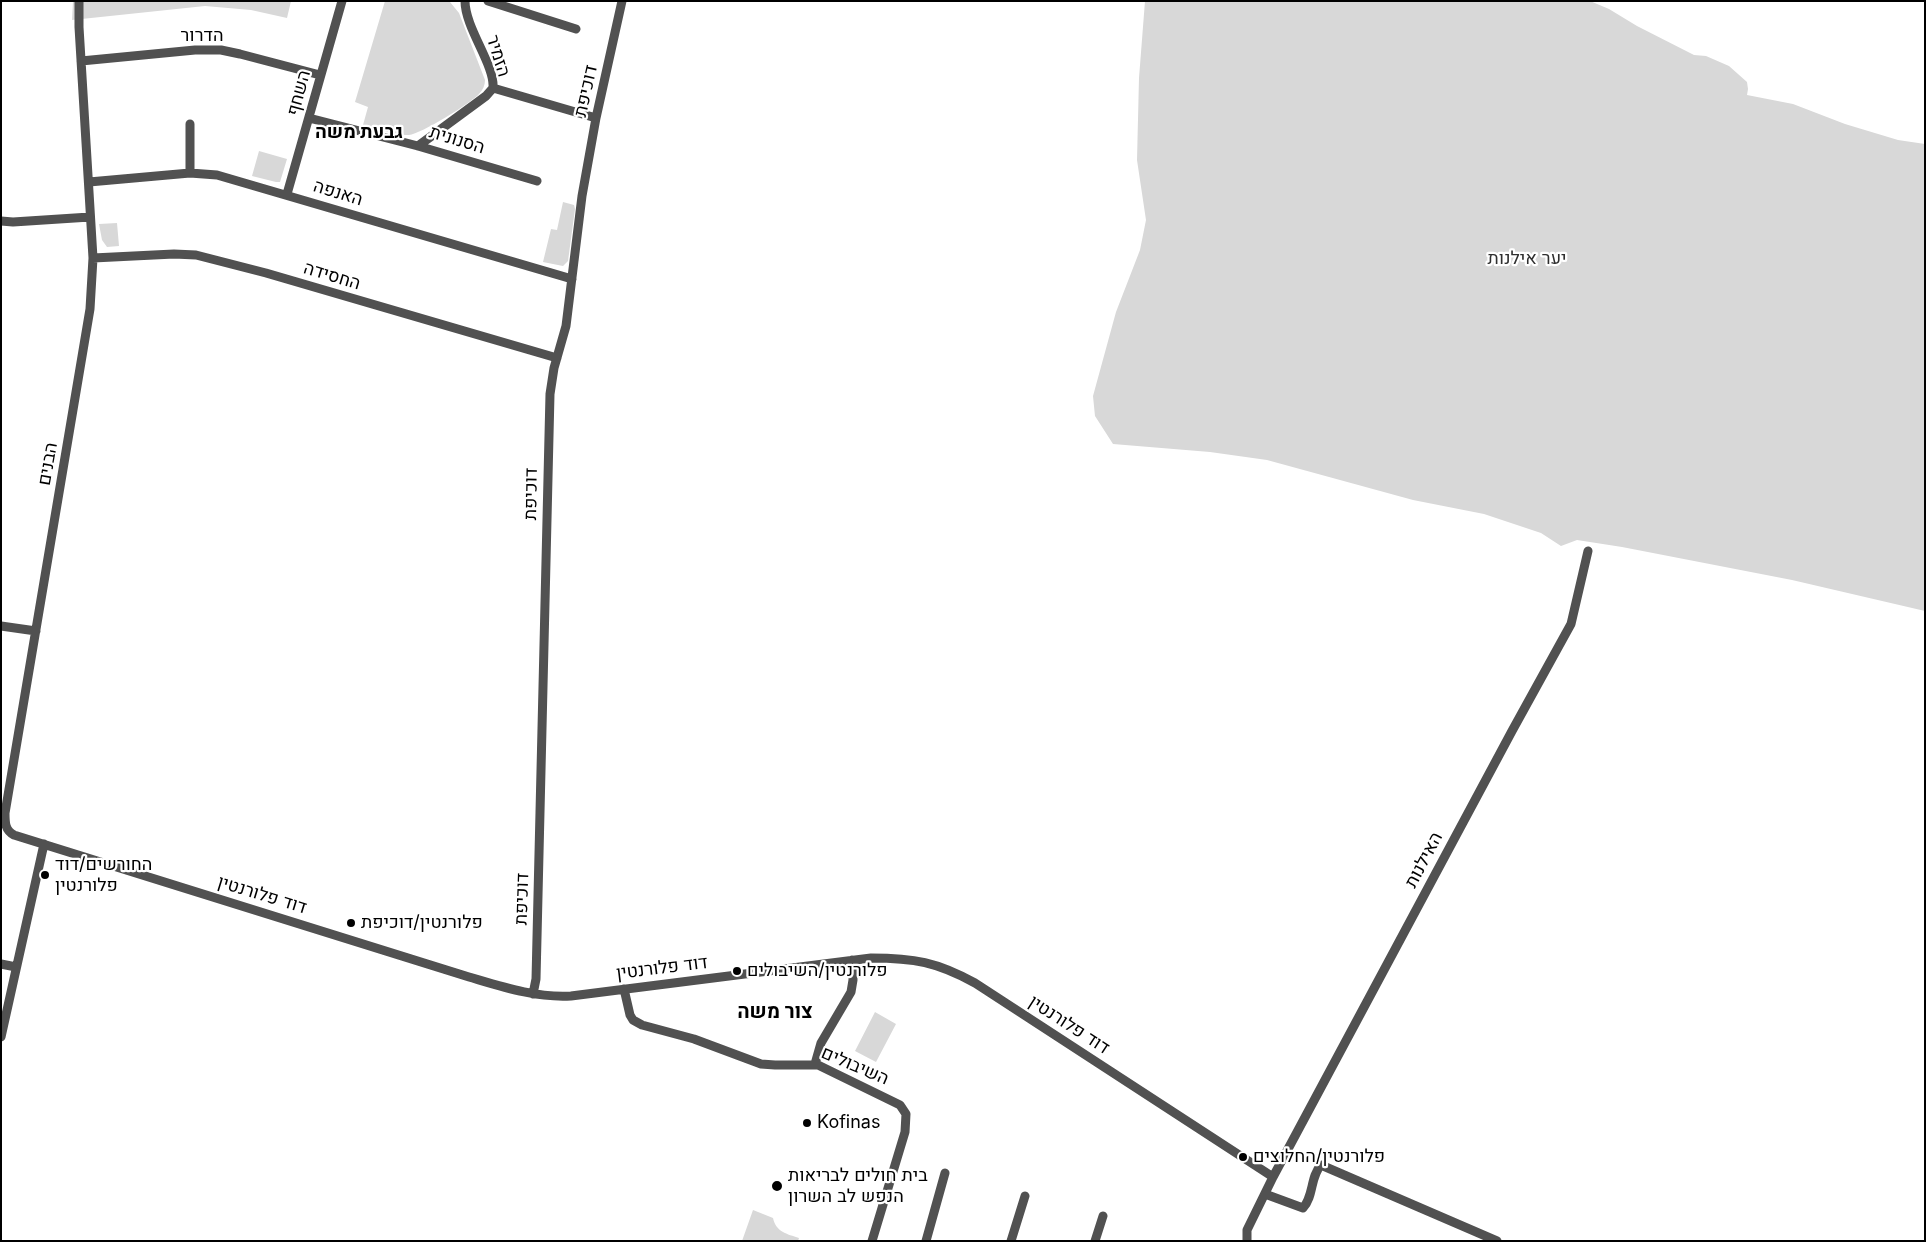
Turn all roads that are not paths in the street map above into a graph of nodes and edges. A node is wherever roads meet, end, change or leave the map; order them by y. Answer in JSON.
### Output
{"nodes":[{"id":1,"x":79,"y":1,"type":"edge"},
{"id":2,"x":342,"y":1,"type":"edge"},
{"id":3,"x":465,"y":1,"type":"edge"},
{"id":4,"x":488,"y":1,"type":"edge"},
{"id":5,"x":622,"y":1,"type":"edge"},
{"id":6,"x":576,"y":29,"type":"dead end"},
{"id":7,"x":81,"y":61,"type":"junction"},
{"id":8,"x":320,"y":75,"type":"junction"},
{"id":9,"x":492,"y":88,"type":"junction"},
{"id":10,"x":309,"y":118,"type":"junction"},
{"id":11,"x":596,"y":118,"type":"junction"},
{"id":12,"x":190,"y":124,"type":"dead end"},
{"id":13,"x":418,"y":146,"type":"junction"},
{"id":14,"x":190,"y":173,"type":"junction"},
{"id":15,"x":537,"y":181,"type":"dead end"},
{"id":16,"x":89,"y":182,"type":"junction"},
{"id":17,"x":287,"y":194,"type":"junction"},
{"id":18,"x":90,"y":217,"type":"junction"},
{"id":19,"x":1,"y":220,"type":"edge"},
{"id":20,"x":93,"y":258,"type":"junction"},
{"id":21,"x":572,"y":279,"type":"junction"},
{"id":22,"x":557,"y":358,"type":"junction"},
{"id":23,"x":1588,"y":551,"type":"dead end"},
{"id":24,"x":1,"y":626,"type":"edge"},
{"id":25,"x":36,"y":631,"type":"junction"},
{"id":26,"x":44,"y":844,"type":"junction"},
{"id":27,"x":852,"y":960,"type":"junction"},
{"id":28,"x":1,"y":964,"type":"edge"},
{"id":29,"x":16,"y":967,"type":"junction"},
{"id":30,"x":624,"y":989,"type":"junction"},
{"id":31,"x":533,"y":994,"type":"junction"},
{"id":32,"x":1,"y":1037,"type":"edge"},
{"id":33,"x":814,"y":1064,"type":"junction"},
{"id":34,"x":945,"y":1173,"type":"dead end"},
{"id":35,"x":1273,"y":1177,"type":"junction"},
{"id":36,"x":1265,"y":1194,"type":"junction"},
{"id":37,"x":1025,"y":1196,"type":"dead end"},
{"id":38,"x":1103,"y":1216,"type":"dead end"},
{"id":39,"x":872,"y":1241,"type":"edge"},
{"id":40,"x":926,"y":1241,"type":"edge"},
{"id":41,"x":1012,"y":1241,"type":"edge"},
{"id":42,"x":1096,"y":1241,"type":"edge"},
{"id":43,"x":1247,"y":1241,"type":"edge"},
{"id":44,"x":1497,"y":1241,"type":"edge"}],
"edges":[{"from":1,"to":7,"type":"street","name":"הבנים"},
{"from":2,"to":8,"type":"street","name":"השחף"},
{"from":3,"to":9,"type":"street","name":"הזמיר"},
{"from":4,"to":6,"type":"street"},
{"from":5,"to":11,"type":"street","name":"דוכיפת"},
{"from":7,"to":8,"type":"street","name":"הדרור"},
{"from":7,"to":16,"type":"street","name":"הבנים"},
{"from":8,"to":10,"type":"street","name":"השחף"},
{"from":9,"to":11,"type":"street"},
{"from":9,"to":13,"type":"street","name":"הזמיר"},
{"from":10,"to":13,"type":"street","name":"הסנונית"},
{"from":10,"to":17,"type":"street","name":"השחף"},
{"from":11,"to":21,"type":"street","name":"דוכיפת"},
{"from":12,"to":14,"type":"street"},
{"from":13,"to":15,"type":"street","name":"הסנונית"},
{"from":14,"to":16,"type":"street","name":"האנפה"},
{"from":14,"to":17,"type":"street","name":"האנפה"},
{"from":16,"to":18,"type":"street","name":"הבנים"},
{"from":17,"to":21,"type":"street","name":"האנפה"},
{"from":18,"to":19,"type":"street"},
{"from":18,"to":20,"type":"street","name":"הבנים"},
{"from":20,"to":22,"type":"street","name":"החסידה"},
{"from":20,"to":25,"type":"street","name":"הבנים"},
{"from":21,"to":22,"type":"street","name":"דוכיפת"},
{"from":22,"to":31,"type":"street","name":"דוכיפת"},
{"from":23,"to":35,"type":"street","name":"האילנות"},
{"from":24,"to":25,"type":"street"},
{"from":25,"to":26,"type":"street","name":"הבנים"},
{"from":26,"to":29,"type":"street"},
{"from":26,"to":31,"type":"street","name":"דוד פלורנטין"},
{"from":27,"to":30,"type":"street","name":"דוד פלורנטין"},
{"from":27,"to":33,"type":"street"},
{"from":27,"to":35,"type":"street","name":"דוד פלורנטין"},
{"from":28,"to":29,"type":"street"},
{"from":29,"to":32,"type":"street"},
{"from":30,"to":31,"type":"street","name":"דוד פלורנטין"},
{"from":30,"to":33,"type":"street","name":"השיבולים"},
{"from":33,"to":39,"type":"street","name":"השיבולים"},
{"from":34,"to":40,"type":"street"},
{"from":35,"to":36,"type":"street","name":"האילנות"},
{"from":36,"to":43,"type":"street","name":"האילנות"},
{"from":36,"to":44,"type":"street"},
{"from":37,"to":41,"type":"street"},
{"from":38,"to":42,"type":"street"}]}
